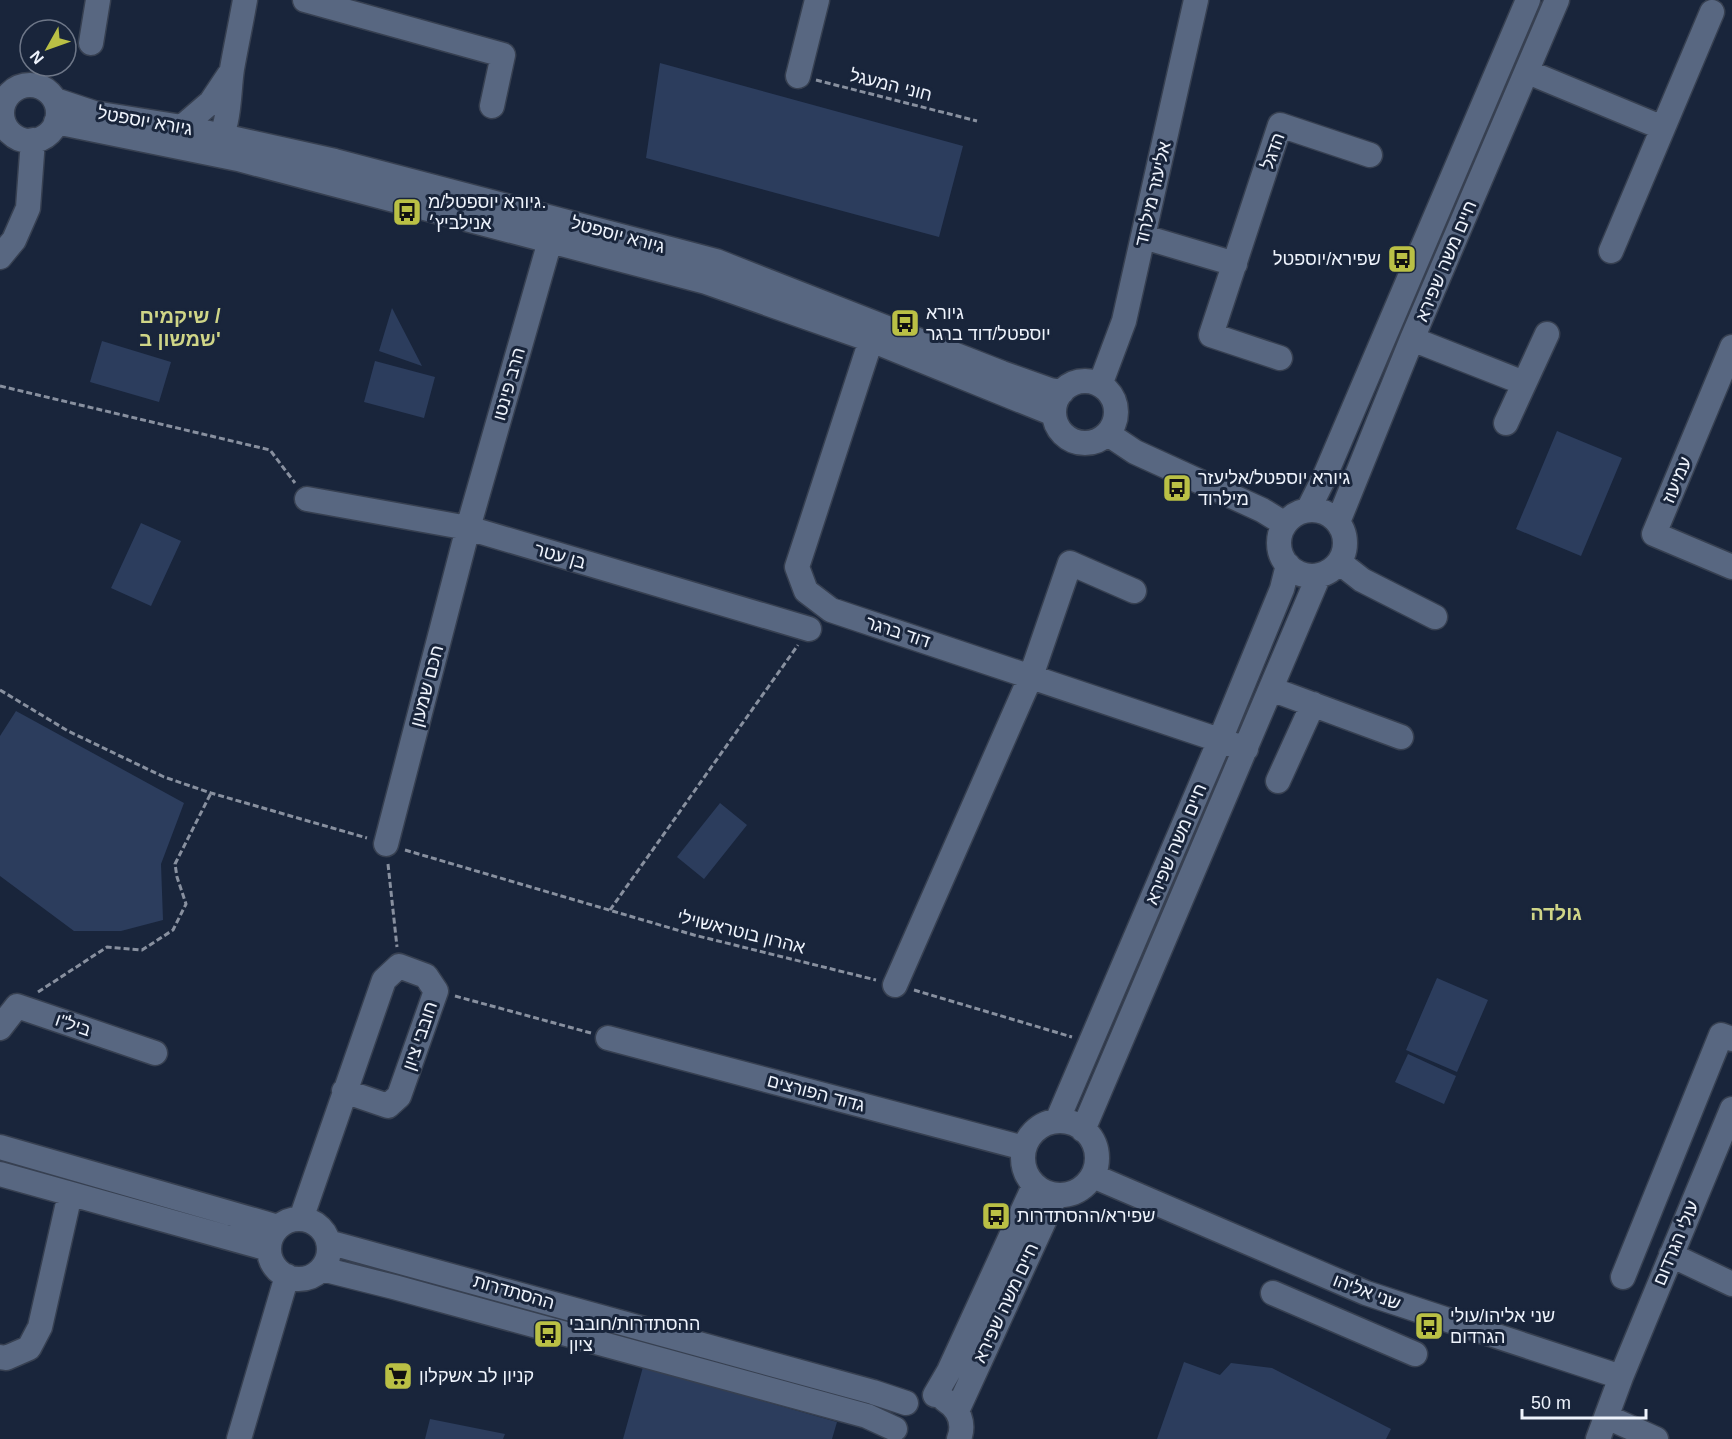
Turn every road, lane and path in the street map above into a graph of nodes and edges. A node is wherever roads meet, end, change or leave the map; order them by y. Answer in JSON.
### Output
{"nodes":[{"id":1,"x":98,"y":0,"type":"edge"},
{"id":2,"x":245,"y":0,"type":"edge"},
{"id":3,"x":305,"y":0,"type":"edge"},
{"id":4,"x":818,"y":0,"type":"edge"},
{"id":5,"x":1197,"y":0,"type":"edge"},
{"id":6,"x":1528,"y":0,"type":"edge"},
{"id":7,"x":1557,"y":0,"type":"edge"},
{"id":8,"x":1712,"y":12,"type":"dead end"},
{"id":9,"x":91,"y":43,"type":"dead end"},
{"id":10,"x":232,"y":71,"type":"junction"},
{"id":11,"x":1528,"y":72,"type":"junction"},
{"id":12,"x":798,"y":76,"type":"joint"},
{"id":13,"x":7,"y":92,"type":"edge"},
{"id":14,"x":492,"y":106,"type":"dead end"},
{"id":15,"x":55,"y":111,"type":"junction"},
{"id":16,"x":2,"y":119,"type":"edge"},
{"id":17,"x":977,"y":121,"type":"dead end"},
{"id":18,"x":182,"y":127,"type":"junction"},
{"id":19,"x":1663,"y":128,"type":"junction"},
{"id":20,"x":33,"y":140,"type":"junction"},
{"id":21,"x":215,"y":144,"type":"junction"},
{"id":22,"x":1370,"y":155,"type":"dead end"},
{"id":23,"x":1144,"y":237,"type":"junction"},
{"id":24,"x":550,"y":240,"type":"junction"},
{"id":25,"x":1611,"y":252,"type":"dead end"},
{"id":26,"x":0,"y":257,"type":"edge"},
{"id":27,"x":1235,"y":264,"type":"junction"},
{"id":28,"x":1547,"y":334,"type":"dead end"},
{"id":29,"x":1413,"y":339,"type":"junction"},
{"id":30,"x":871,"y":340,"type":"junction"},
{"id":31,"x":1732,"y":347,"type":"edge"},
{"id":32,"x":1280,"y":358,"type":"dead end"},
{"id":33,"x":1524,"y":383,"type":"junction"},
{"id":34,"x":1100,"y":385,"type":"junction"},
{"id":35,"x":0,"y":386,"type":"edge"},
{"id":36,"x":1062,"y":392,"type":"junction"},
{"id":37,"x":1054,"y":414,"type":"junction"},
{"id":38,"x":1506,"y":423,"type":"dead end"},
{"id":39,"x":1108,"y":434,"type":"junction"},
{"id":40,"x":307,"y":499,"type":"joint"},
{"id":41,"x":1308,"y":510,"type":"junction"},
{"id":42,"x":1338,"y":522,"type":"junction"},
{"id":43,"x":1285,"y":524,"type":"junction"},
{"id":44,"x":468,"y":528,"type":"junction"},
{"id":45,"x":1339,"y":562,"type":"junction"},
{"id":46,"x":1288,"y":565,"type":"junction"},
{"id":47,"x":1732,"y":567,"type":"edge"},
{"id":48,"x":1319,"y":575,"type":"junction"},
{"id":49,"x":1134,"y":591,"type":"dead end"},
{"id":50,"x":1435,"y":617,"type":"dead end"},
{"id":51,"x":809,"y":629,"type":"joint"},
{"id":52,"x":1031,"y":676,"type":"junction"},
{"id":53,"x":1271,"y":689,"type":"junction"},
{"id":54,"x":0,"y":690,"type":"edge"},
{"id":55,"x":1313,"y":704,"type":"junction"},
{"id":56,"x":1401,"y":737,"type":"dead end"},
{"id":57,"x":1220,"y":740,"type":"junction"},
{"id":58,"x":1246,"y":749,"type":"junction"},
{"id":59,"x":1278,"y":781,"type":"dead end"},
{"id":60,"x":211,"y":793,"type":"junction"},
{"id":61,"x":386,"y":844,"type":"junction"},
{"id":62,"x":610,"y":910,"type":"junction"},
{"id":63,"x":399,"y":966,"type":"junction"},
{"id":64,"x":895,"y":985,"type":"junction"},
{"id":65,"x":436,"y":991,"type":"junction"},
{"id":66,"x":17,"y":1006,"type":"junction"},
{"id":67,"x":0,"y":1028,"type":"edge"},
{"id":68,"x":608,"y":1038,"type":"joint"},
{"id":69,"x":1732,"y":1039,"type":"edge"},
{"id":70,"x":1091,"y":1043,"type":"junction"},
{"id":71,"x":155,"y":1053,"type":"dead end"},
{"id":72,"x":344,"y":1091,"type":"junction"},
{"id":73,"x":1732,"y":1109,"type":"edge"},
{"id":74,"x":1057,"y":1121,"type":"junction"},
{"id":75,"x":1083,"y":1130,"type":"junction"},
{"id":76,"x":0,"y":1147,"type":"edge"},
{"id":77,"x":1024,"y":1148,"type":"junction"},
{"id":78,"x":0,"y":1174,"type":"edge"},
{"id":79,"x":1093,"y":1176,"type":"junction"},
{"id":80,"x":1034,"y":1186,"type":"junction"},
{"id":81,"x":70,"y":1194,"type":"junction"},
{"id":82,"x":1056,"y":1196,"type":"junction"},
{"id":83,"x":301,"y":1219,"type":"junction"},
{"id":84,"x":274,"y":1238,"type":"junction"},
{"id":85,"x":328,"y":1242,"type":"junction"},
{"id":86,"x":1671,"y":1255,"type":"junction"},
{"id":87,"x":322,"y":1269,"type":"junction"},
{"id":88,"x":286,"y":1276,"type":"junction"},
{"id":89,"x":1623,"y":1277,"type":"dead end"},
{"id":90,"x":1732,"y":1284,"type":"edge"},
{"id":91,"x":1273,"y":1293,"type":"dead end"},
{"id":92,"x":1366,"y":1293,"type":"junction"},
{"id":93,"x":1353,"y":1328,"type":"junction"},
{"id":94,"x":1415,"y":1354,"type":"dead end"},
{"id":95,"x":0,"y":1357,"type":"edge"},
{"id":96,"x":1621,"y":1377,"type":"junction"},
{"id":97,"x":935,"y":1395,"type":"junction"},
{"id":98,"x":906,"y":1403,"type":"junction"},
{"id":99,"x":957,"y":1411,"type":"junction"},
{"id":100,"x":1603,"y":1428,"type":"edge"},
{"id":101,"x":896,"y":1434,"type":"edge"},
{"id":102,"x":238,"y":1439,"type":"edge"},
{"id":103,"x":959,"y":1439,"type":"edge"},
{"id":104,"x":1656,"y":1439,"type":"edge"}],
"edges":[{"from":1,"to":9,"type":"street"},
{"from":2,"to":10,"type":"street"},
{"from":3,"to":14,"type":"street"},
{"from":4,"to":12,"type":"street"},
{"from":5,"to":23,"type":"street","name":"אליעזר מילרוד"},
{"from":6,"to":41,"type":"street","name":"חיים משה שפירא"},
{"from":7,"to":11,"type":"street","name":"חיים משה שפירא"},
{"from":8,"to":19,"type":"street"},
{"from":10,"to":18,"type":"street"},
{"from":10,"to":21,"type":"street"},
{"from":11,"to":19,"type":"street"},
{"from":11,"to":29,"type":"street","name":"חיים משה שפירא"},
{"from":12,"to":17,"type":"path","name":"חוני המעגל"},
{"from":13,"to":15,"type":"street"},
{"from":13,"to":16,"type":"street"},
{"from":15,"to":18,"type":"street","name":"גיורא יוספטל"},
{"from":15,"to":20,"type":"street"},
{"from":15,"to":21,"type":"street","name":"גיורא יוספטל"},
{"from":16,"to":20,"type":"street"},
{"from":18,"to":21,"type":"street","name":"גיורא יוספטל"},
{"from":19,"to":25,"type":"street"},
{"from":20,"to":26,"type":"street"},
{"from":21,"to":24,"type":"street","name":"גיורא יוספטל"},
{"from":21,"to":36,"type":"street","name":"גיורא יוספטל"},
{"from":22,"to":27,"type":"street","name":"הדגל"},
{"from":23,"to":27,"type":"street"},
{"from":23,"to":34,"type":"street","name":"אליעזר מילרוד"},
{"from":24,"to":30,"type":"street","name":"גיורא יוספטל"},
{"from":24,"to":44,"type":"street","name":"הרב פינטו"},
{"from":27,"to":32,"type":"street","name":"הדגל"},
{"from":28,"to":33,"type":"street"},
{"from":29,"to":33,"type":"street"},
{"from":29,"to":42,"type":"street","name":"חיים משה שפירא"},
{"from":30,"to":37,"type":"street","name":"גיורא יוספטל"},
{"from":30,"to":52,"type":"street","name":"דוד ברגר"},
{"from":31,"to":47,"type":"street","name":"עמיעוז"},
{"from":33,"to":38,"type":"street"},
{"from":34,"to":36,"type":"street"},
{"from":34,"to":39,"type":"street"},
{"from":35,"to":40,"type":"path"},
{"from":36,"to":37,"type":"street"},
{"from":37,"to":39,"type":"street"},
{"from":39,"to":43,"type":"street"},
{"from":40,"to":44,"type":"street","name":"בן עטר"},
{"from":41,"to":42,"type":"street"},
{"from":41,"to":43,"type":"street"},
{"from":42,"to":45,"type":"street"},
{"from":43,"to":46,"type":"street"},
{"from":44,"to":51,"type":"street","name":"בן עטר"},
{"from":44,"to":61,"type":"street","name":"חכם שמעון"},
{"from":45,"to":48,"type":"street"},
{"from":45,"to":50,"type":"street"},
{"from":46,"to":48,"type":"street"},
{"from":46,"to":57,"type":"street","name":"חיים משה שפירא"},
{"from":48,"to":53,"type":"street","name":"חיים משה שפירא"},
{"from":49,"to":52,"type":"street"},
{"from":51,"to":62,"type":"path"},
{"from":52,"to":57,"type":"street","name":"דוד ברגר"},
{"from":52,"to":64,"type":"street"},
{"from":53,"to":55,"type":"street"},
{"from":53,"to":58,"type":"street","name":"חיים משה שפירא"},
{"from":54,"to":60,"type":"path","name":"אהרון בוטראשוילי"},
{"from":55,"to":56,"type":"street"},
{"from":55,"to":59,"type":"street"},
{"from":57,"to":58,"type":"street","name":"דוד ברגר"},
{"from":57,"to":70,"type":"street","name":"חיים משה שפירא"},
{"from":58,"to":75,"type":"street","name":"חיים משה שפירא"},
{"from":60,"to":61,"type":"path","name":"אהרון בוטראשוילי"},
{"from":60,"to":66,"type":"path"},
{"from":61,"to":62,"type":"path","name":"אהרון בוטראשוילי"},
{"from":61,"to":63,"type":"path"},
{"from":62,"to":64,"type":"path","name":"אהרון בוטראשוילי"},
{"from":63,"to":65,"type":"street","name":"חובבי ציון"},
{"from":63,"to":72,"type":"street"},
{"from":64,"to":70,"type":"path","name":"אהרון בוטראשוילי"},
{"from":65,"to":68,"type":"path"},
{"from":65,"to":72,"type":"street","name":"חובבי ציון"},
{"from":66,"to":67,"type":"street"},
{"from":66,"to":71,"type":"street","name":"ביל\"ו"},
{"from":68,"to":77,"type":"street","name":"גדוד הפורצים"},
{"from":69,"to":89,"type":"street"},
{"from":70,"to":74,"type":"street","name":"חיים משה שפירא"},
{"from":72,"to":83,"type":"street"},
{"from":73,"to":86,"type":"street","name":"עולי הגרדום"},
{"from":74,"to":75,"type":"street"},
{"from":74,"to":77,"type":"street"},
{"from":75,"to":79,"type":"street"},
{"from":76,"to":84,"type":"street"},
{"from":77,"to":80,"type":"street"},
{"from":78,"to":81,"type":"street"},
{"from":79,"to":82,"type":"street"},
{"from":79,"to":92,"type":"street","name":"שני אליהו"},
{"from":80,"to":82,"type":"street"},
{"from":80,"to":97,"type":"street","name":"חיים משה שפירא"},
{"from":81,"to":84,"type":"street"},
{"from":81,"to":95,"type":"street"},
{"from":82,"to":99,"type":"street","name":"חיים משה שפירא"},
{"from":83,"to":84,"type":"street"},
{"from":83,"to":85,"type":"street"},
{"from":84,"to":88,"type":"street"},
{"from":85,"to":87,"type":"street"},
{"from":85,"to":98,"type":"street","name":"ההסתדרות"},
{"from":86,"to":90,"type":"street"},
{"from":86,"to":96,"type":"street","name":"עולי הגרדום"},
{"from":87,"to":88,"type":"street"},
{"from":87,"to":101,"type":"street","name":"ההסתדרות"},
{"from":88,"to":102,"type":"street"},
{"from":91,"to":93,"type":"street"},
{"from":92,"to":93,"type":"street"},
{"from":92,"to":96,"type":"street","name":"שני אליהו"},
{"from":93,"to":94,"type":"street"},
{"from":96,"to":100,"type":"street"},
{"from":97,"to":98,"type":"street"},
{"from":97,"to":99,"type":"street"},
{"from":98,"to":101,"type":"street"},
{"from":99,"to":103,"type":"street"},
{"from":100,"to":104,"type":"street"}]}
